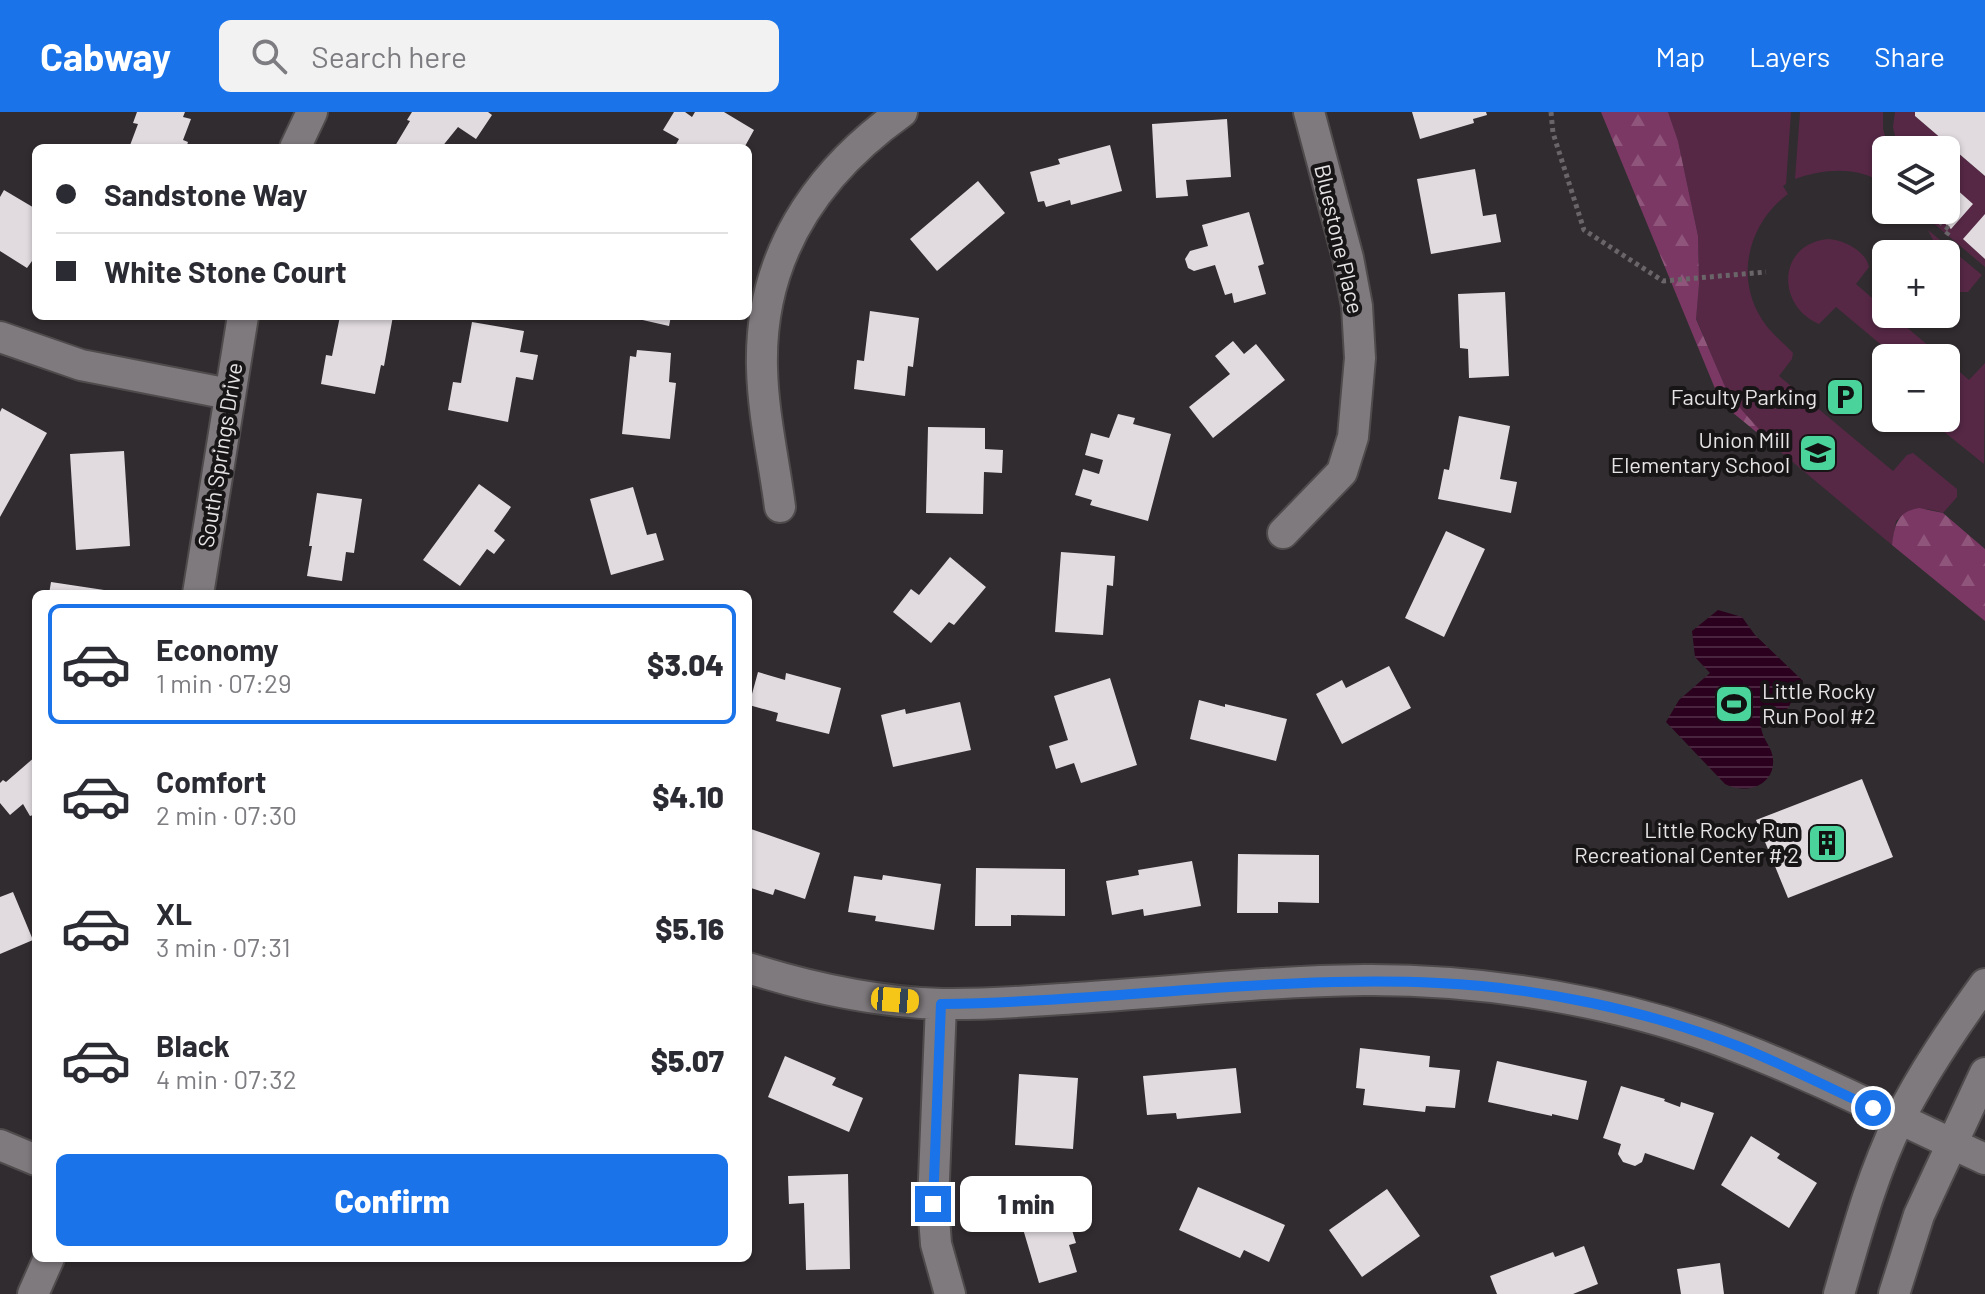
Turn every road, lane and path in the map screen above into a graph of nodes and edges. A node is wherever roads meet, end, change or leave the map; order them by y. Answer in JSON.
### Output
{"nodes":[{"id":1,"x":312,"y":112,"type":"edge"},
{"id":2,"x":902,"y":112,"type":"edge"},
{"id":3,"x":1309,"y":112,"type":"edge"},
{"id":4,"x":1551,"y":112,"type":"edge"},
{"id":5,"x":297,"y":144,"type":"edge"},
{"id":6,"x":1942,"y":224,"type":"edge"},
{"id":7,"x":1944,"y":238,"type":"dead end"},
{"id":8,"x":1766,"y":272,"type":"dead end"},
{"id":9,"x":242,"y":320,"type":"edge"},
{"id":10,"x":0,"y":337,"type":"edge"},
{"id":11,"x":229,"y":394,"type":"junction"},
{"id":12,"x":780,"y":507,"type":"dead end"},
{"id":13,"x":1283,"y":533,"type":"dead end"},
{"id":14,"x":199,"y":590,"type":"edge"},
{"id":15,"x":752,"y":969,"type":"edge"},
{"id":16,"x":1985,"y":984,"type":"edge"},
{"id":17,"x":941,"y":1004,"type":"junction"},
{"id":18,"x":1985,"y":1073,"type":"edge"},
{"id":19,"x":1899,"y":1120,"type":"junction"},
{"id":20,"x":1952,"y":1144,"type":"junction"},
{"id":21,"x":0,"y":1145,"type":"edge"},
{"id":22,"x":32,"y":1158,"type":"edge"},
{"id":23,"x":1985,"y":1159,"type":"edge"},
{"id":24,"x":47,"y":1262,"type":"edge"},
{"id":25,"x":33,"y":1294,"type":"edge"},
{"id":26,"x":950,"y":1294,"type":"edge"},
{"id":27,"x":1839,"y":1294,"type":"edge"},
{"id":28,"x":1894,"y":1294,"type":"edge"}],
"edges":[{"from":1,"to":5,"type":"street"},
{"from":2,"to":12,"type":"street"},
{"from":3,"to":13,"type":"street","name":"Bluestone Place"},
{"from":4,"to":8,"type":"path"},
{"from":6,"to":7,"type":"path"},
{"from":9,"to":11,"type":"street","name":"South Springs Drive"},
{"from":10,"to":11,"type":"street"},
{"from":11,"to":14,"type":"street","name":"South Springs Drive"},
{"from":15,"to":17,"type":"street"},
{"from":16,"to":19,"type":"street"},
{"from":17,"to":19,"type":"street"},
{"from":17,"to":26,"type":"street"},
{"from":18,"to":20,"type":"street"},
{"from":19,"to":20,"type":"street"},
{"from":19,"to":27,"type":"street"},
{"from":20,"to":23,"type":"street"},
{"from":20,"to":28,"type":"street"},
{"from":21,"to":22,"type":"street"},
{"from":24,"to":25,"type":"street"}]}
